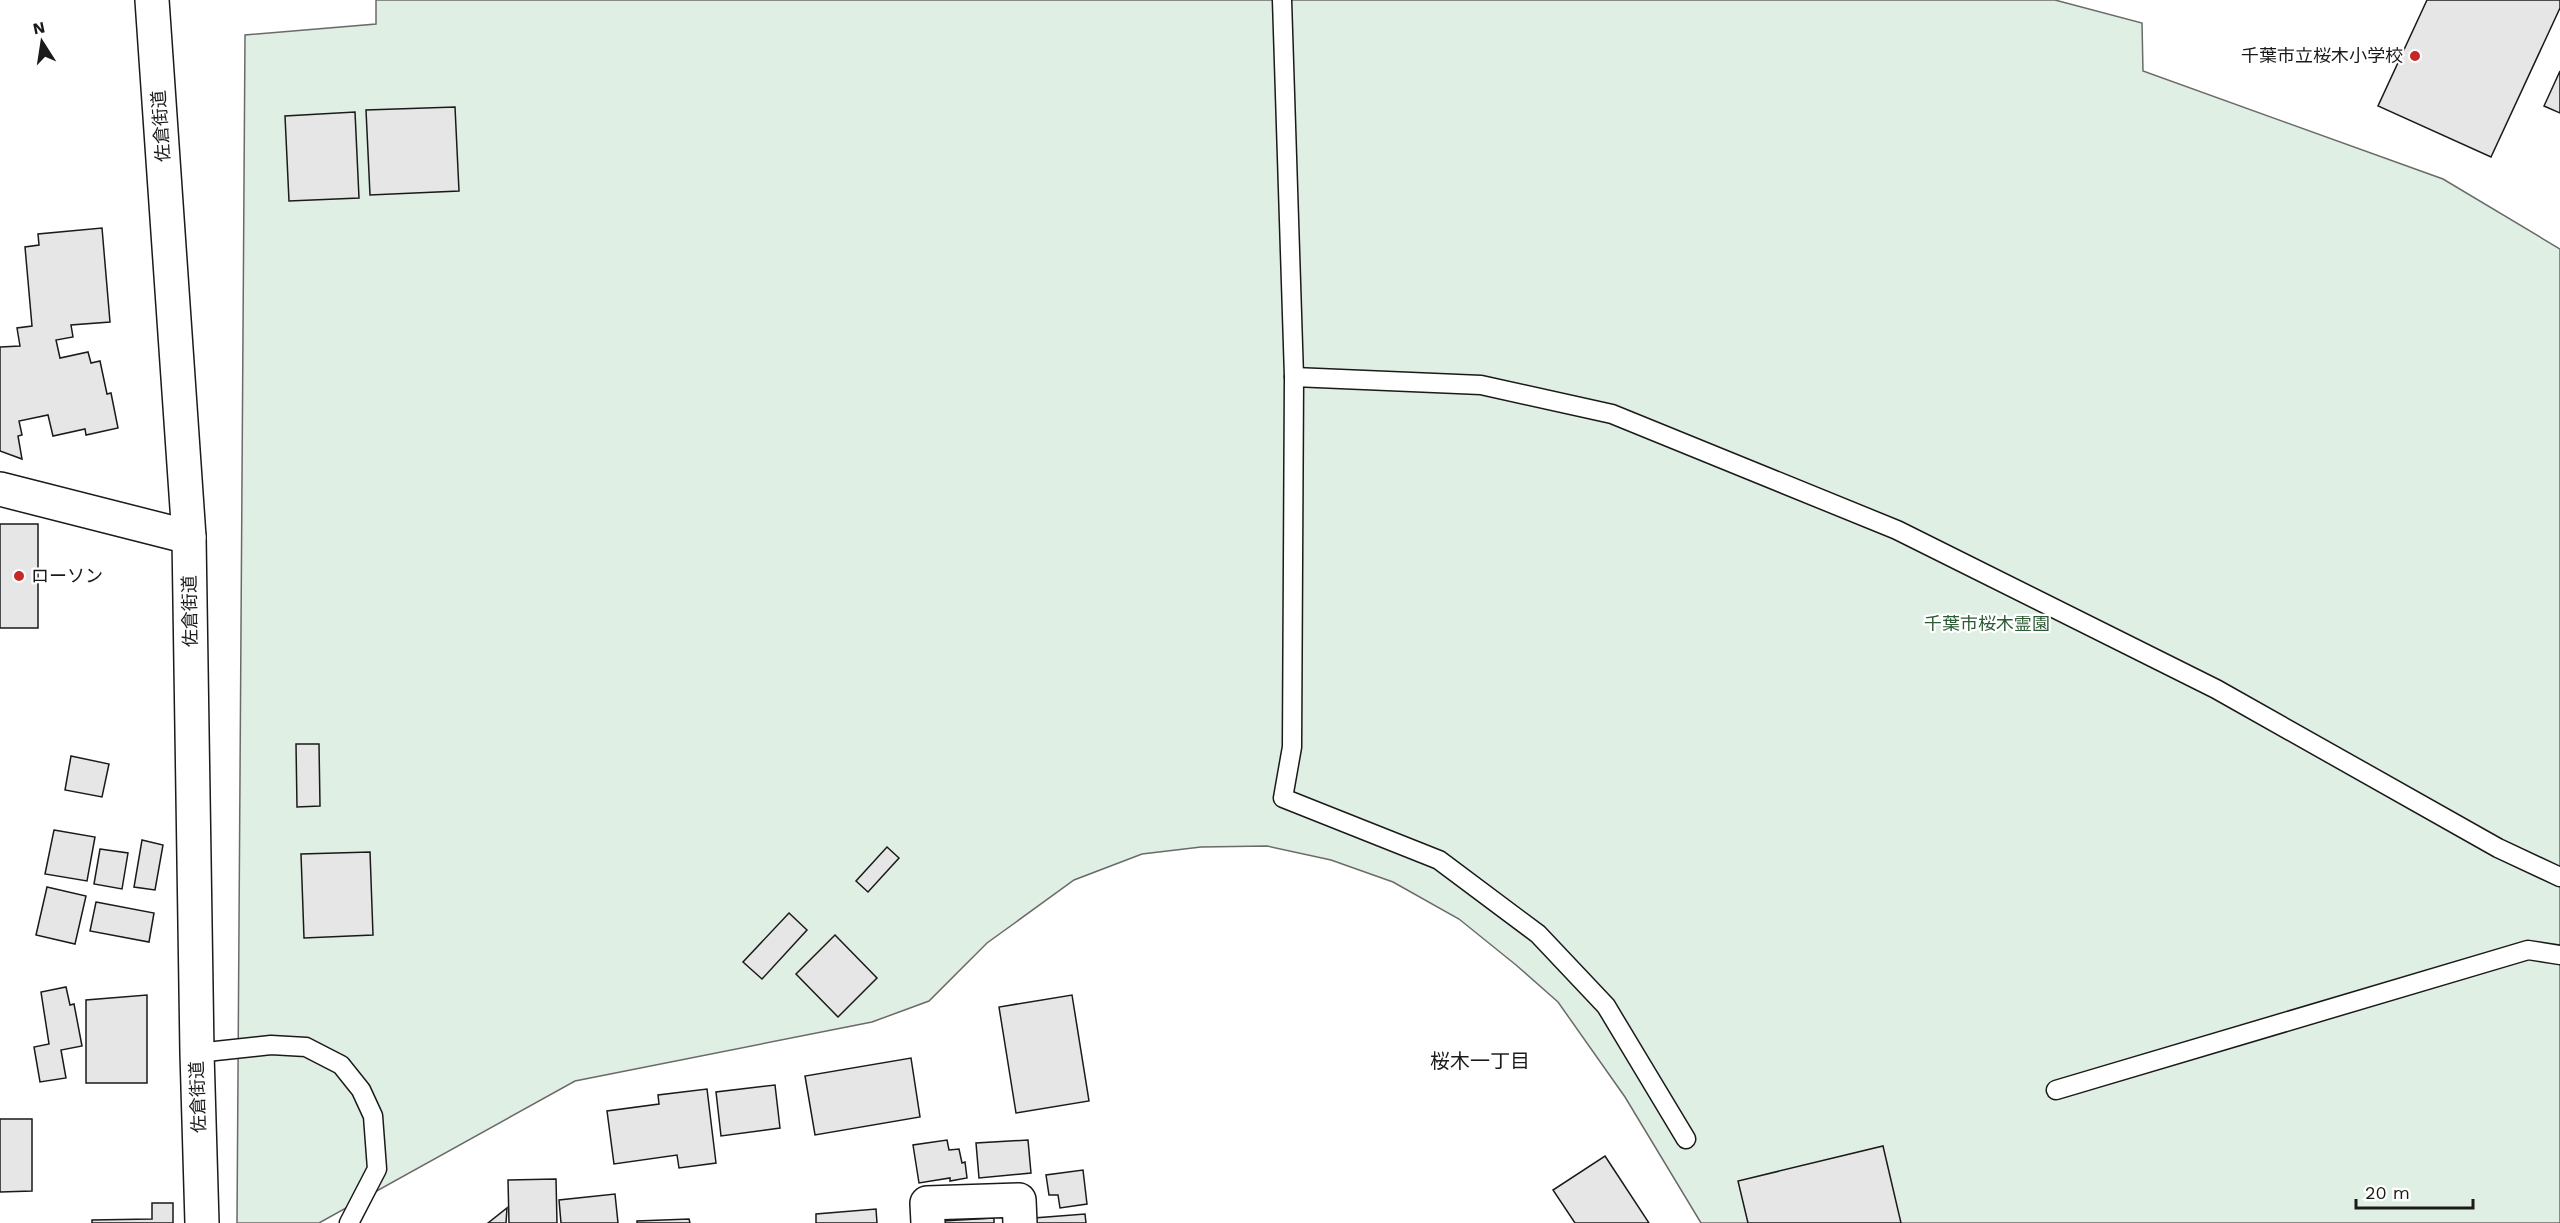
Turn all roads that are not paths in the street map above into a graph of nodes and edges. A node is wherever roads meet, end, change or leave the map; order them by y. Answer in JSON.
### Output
{"nodes":[{"id":1,"x":152,"y":0,"type":"edge"},
{"id":2,"x":1282,"y":0,"type":"edge"},
{"id":3,"x":1294,"y":377,"type":"junction"},
{"id":4,"x":0,"y":489,"type":"edge"},
{"id":5,"x":189,"y":537,"type":"junction"},
{"id":6,"x":2560,"y":877,"type":"edge"},
{"id":7,"x":2560,"y":956,"type":"edge"},
{"id":8,"x":197,"y":1053,"type":"junction"},
{"id":9,"x":2056,"y":1090,"type":"dead end"},
{"id":10,"x":1686,"y":1139,"type":"dead end"},
{"id":11,"x":202,"y":1223,"type":"edge"},
{"id":12,"x":349,"y":1223,"type":"edge"},
{"id":13,"x":928,"y":1223,"type":"edge"},
{"id":14,"x":1020,"y":1223,"type":"edge"}],
"edges":[{"from":1,"to":5,"type":"main road","name":"佐倉街道"},
{"from":2,"to":3,"type":"lane"},
{"from":3,"to":6,"type":"lane"},
{"from":3,"to":10,"type":"lane"},
{"from":4,"to":5,"type":"main road"},
{"from":5,"to":8,"type":"main road","name":"佐倉街道"},
{"from":7,"to":9,"type":"lane"},
{"from":8,"to":11,"type":"main road","name":"佐倉街道"},
{"from":8,"to":12,"type":"lane"},
{"from":13,"to":14,"type":"main road"}]}
